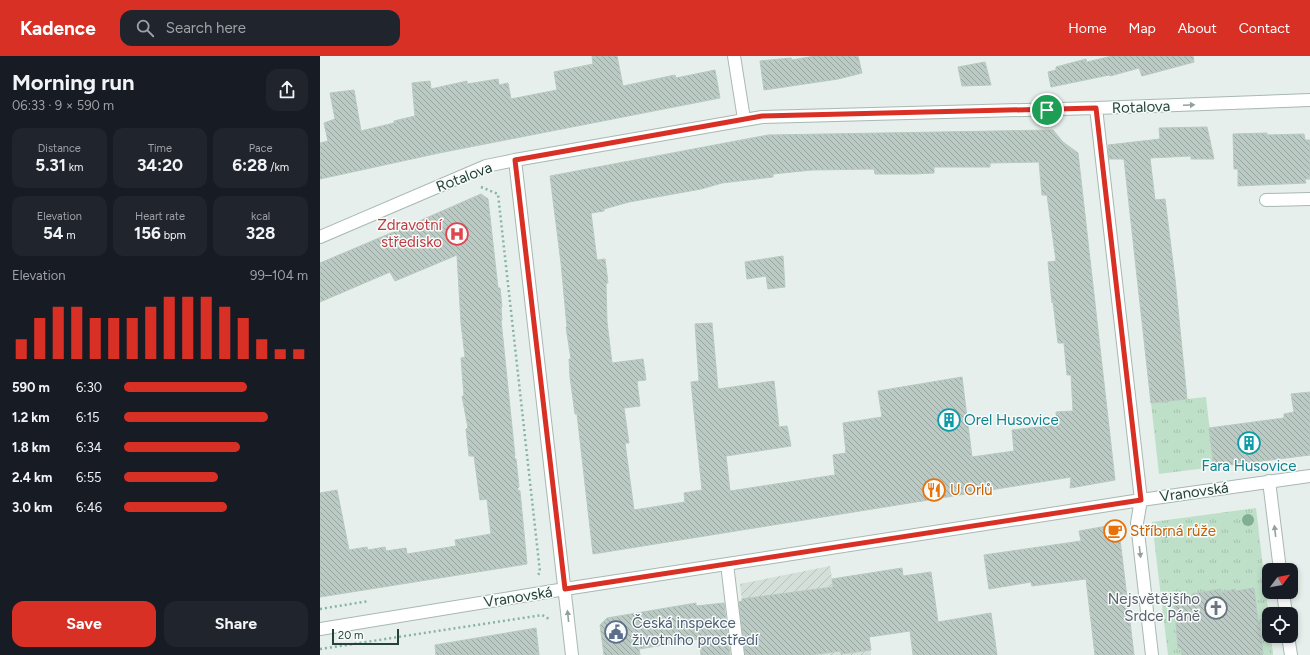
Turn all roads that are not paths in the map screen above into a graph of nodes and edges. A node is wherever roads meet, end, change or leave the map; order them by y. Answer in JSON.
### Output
{"nodes":[{"id":1,"x":734,"y":56,"type":"edge"},
{"id":2,"x":1310,"y":100,"type":"edge"},
{"id":3,"x":1096,"y":108,"type":"junction"},
{"id":4,"x":744,"y":119,"type":"junction"},
{"id":5,"x":515,"y":160,"type":"junction"},
{"id":6,"x":1310,"y":199,"type":"edge"},
{"id":7,"x":1266,"y":200,"type":"dead end"},
{"id":8,"x":320,"y":238,"type":"edge"},
{"id":9,"x":1310,"y":476,"type":"edge"},
{"id":10,"x":1269,"y":481,"type":"junction"},
{"id":11,"x":1141,"y":500,"type":"junction"},
{"id":12,"x":1279,"y":563,"type":"edge"},
{"id":13,"x":727,"y":564,"type":"junction"},
{"id":14,"x":565,"y":589,"type":"junction"},
{"id":15,"x":320,"y":629,"type":"edge"},
{"id":16,"x":1289,"y":643,"type":"edge"},
{"id":17,"x":572,"y":655,"type":"edge"},
{"id":18,"x":738,"y":655,"type":"edge"},
{"id":19,"x":1152,"y":655,"type":"edge"},
{"id":20,"x":1291,"y":655,"type":"edge"}],
"edges":[{"from":1,"to":4,"type":"street"},
{"from":3,"to":2,"type":"street","name":"Rotalova","one_way":true},
{"from":3,"to":4,"type":"street","name":"Rotalova"},
{"from":3,"to":11,"type":"street"},
{"from":4,"to":5,"type":"street","name":"Rotalova"},
{"from":5,"to":8,"type":"street","name":"Rotalova"},
{"from":5,"to":14,"type":"street"},
{"from":6,"to":7,"type":"street"},
{"from":9,"to":10,"type":"street","name":"Vranovská"},
{"from":10,"to":11,"type":"street","name":"Vranovská"},
{"from":12,"to":10,"type":"street","one_way":true},
{"from":11,"to":13,"type":"street","name":"Vranovská"},
{"from":11,"to":19,"type":"street","one_way":true},
{"from":13,"to":14,"type":"street","name":"Vranovská"},
{"from":13,"to":18,"type":"street"},
{"from":14,"to":15,"type":"street","name":"Vranovská"},
{"from":17,"to":14,"type":"street","one_way":true},
{"from":16,"to":20,"type":"street"}]}
